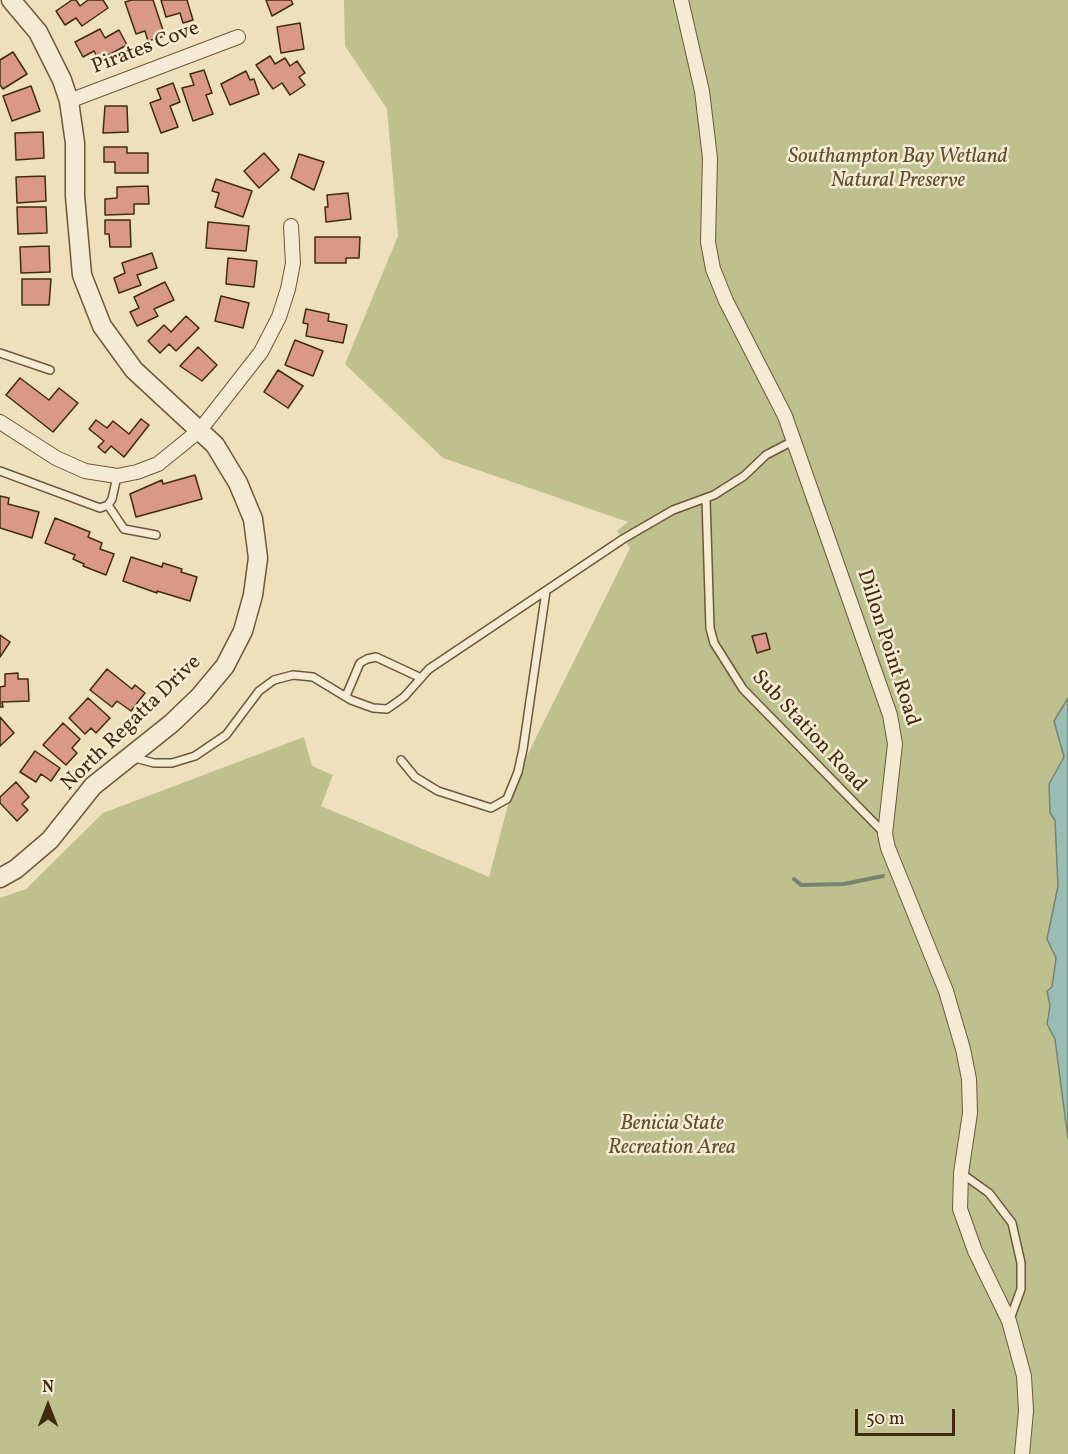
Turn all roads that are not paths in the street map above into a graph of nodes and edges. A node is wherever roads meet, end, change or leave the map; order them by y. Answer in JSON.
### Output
{"nodes":[{"id":1,"x":10,"y":0,"type":"edge"},
{"id":2,"x":681,"y":0,"type":"edge"},
{"id":3,"x":237,"y":37,"type":"dead end"},
{"id":4,"x":69,"y":101,"type":"junction"},
{"id":5,"x":291,"y":226,"type":"dead end"},
{"id":6,"x":0,"y":353,"type":"edge"},
{"id":7,"x":50,"y":370,"type":"dead end"},
{"id":8,"x":1,"y":427,"type":"edge"},
{"id":9,"x":200,"y":430,"type":"junction"},
{"id":10,"x":793,"y":441,"type":"junction"},
{"id":11,"x":0,"y":471,"type":"edge"},
{"id":12,"x":117,"y":476,"type":"junction"},
{"id":13,"x":706,"y":499,"type":"junction"},
{"id":14,"x":108,"y":505,"type":"junction"},
{"id":15,"x":156,"y":535,"type":"dead end"},
{"id":16,"x":546,"y":591,"type":"junction"},
{"id":17,"x":419,"y":677,"type":"junction"},
{"id":18,"x":345,"y":696,"type":"junction"},
{"id":19,"x":129,"y":756,"type":"junction"},
{"id":20,"x":401,"y":760,"type":"dead end"},
{"id":21,"x":885,"y":834,"type":"junction"},
{"id":22,"x":0,"y":878,"type":"edge"},
{"id":23,"x":961,"y":1173,"type":"junction"},
{"id":24,"x":1009,"y":1321,"type":"junction"},
{"id":25,"x":1022,"y":1454,"type":"edge"}],
"edges":[{"from":1,"to":4,"type":"street","name":"North Regatta Drive"},
{"from":2,"to":10,"type":"street","name":"Dillon Point Road"},
{"from":3,"to":4,"type":"street","name":"Pirates Cove"},
{"from":4,"to":9,"type":"street","name":"North Regatta Drive"},
{"from":5,"to":9,"type":"street"},
{"from":6,"to":7,"type":"lane"},
{"from":8,"to":12,"type":"street"},
{"from":9,"to":12,"type":"street"},
{"from":9,"to":19,"type":"street","name":"North Regatta Drive"},
{"from":10,"to":13,"type":"lane"},
{"from":10,"to":21,"type":"street","name":"Dillon Point Road"},
{"from":11,"to":14,"type":"lane"},
{"from":12,"to":14,"type":"lane"},
{"from":13,"to":16,"type":"lane"},
{"from":13,"to":21,"type":"lane","name":"Sub Station Road"},
{"from":14,"to":15,"type":"lane"},
{"from":16,"to":17,"type":"lane"},
{"from":16,"to":20,"type":"lane"},
{"from":17,"to":18,"type":"lane"},
{"from":17,"to":18,"type":"lane"},
{"from":18,"to":19,"type":"lane"},
{"from":19,"to":22,"type":"street","name":"North Regatta Drive"},
{"from":21,"to":23,"type":"street","name":"Dillon Point Road"},
{"from":23,"to":24,"type":"street","name":"Dillon Point Road"},
{"from":23,"to":24,"type":"lane"},
{"from":24,"to":25,"type":"street","name":"Dillon Point Road"}]}
